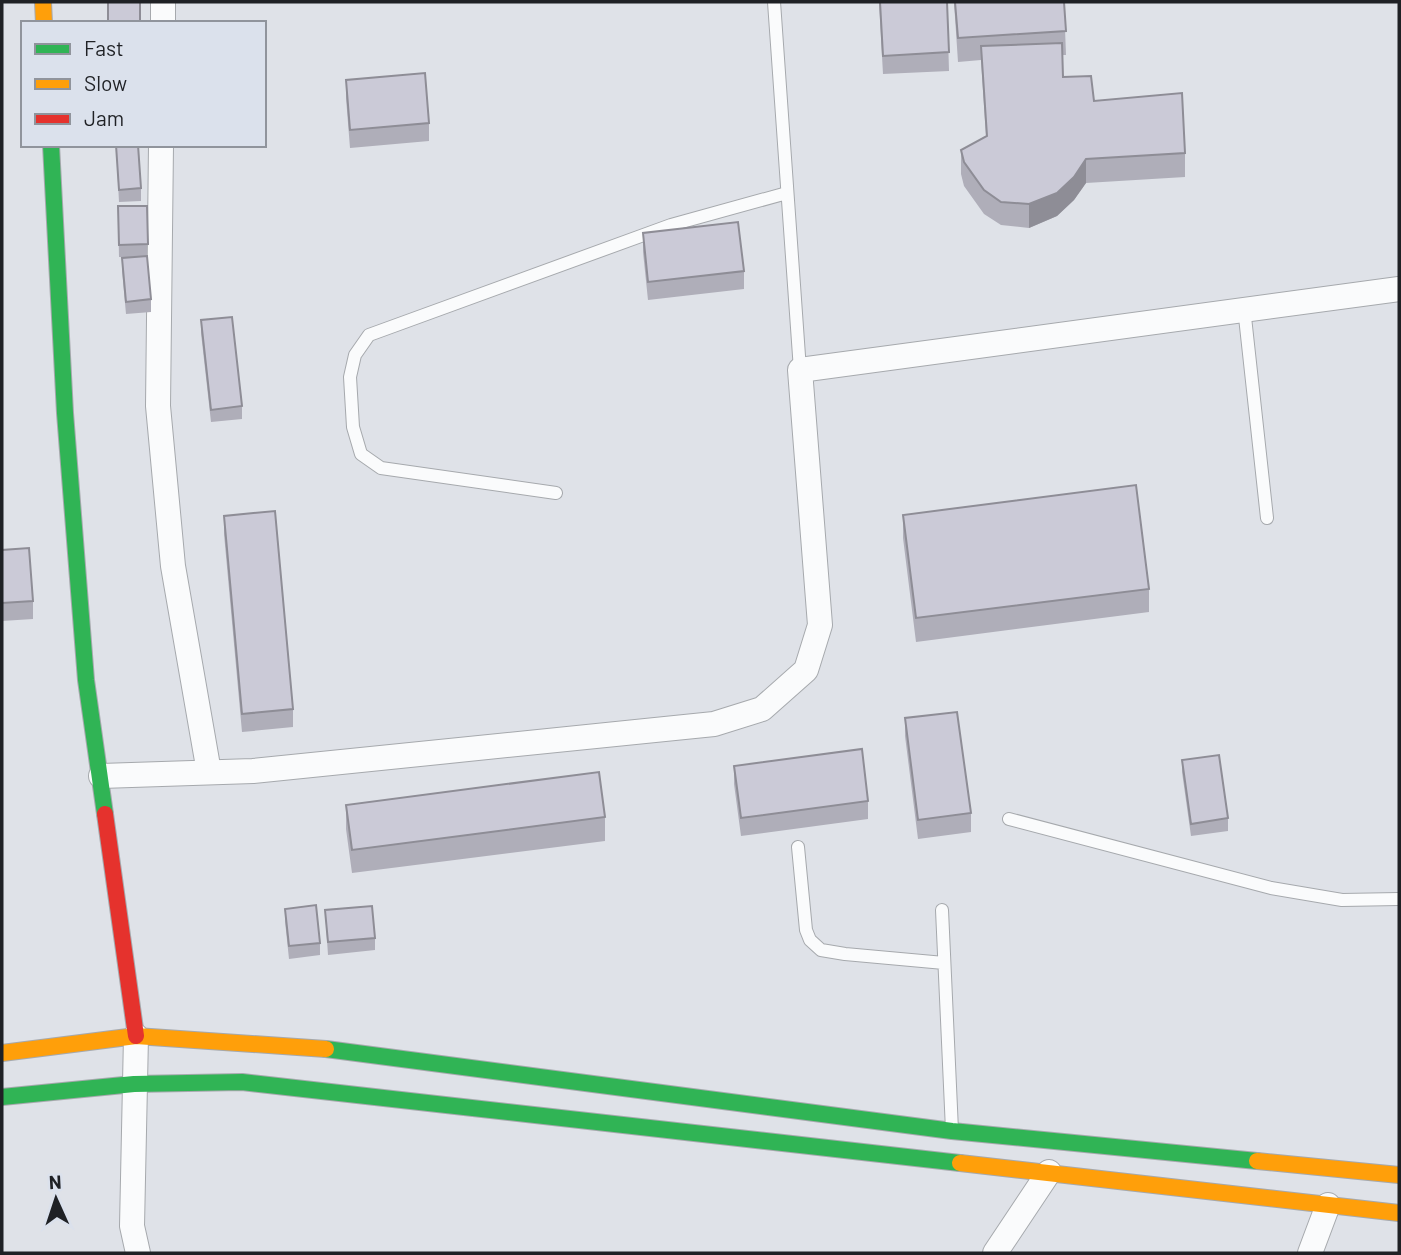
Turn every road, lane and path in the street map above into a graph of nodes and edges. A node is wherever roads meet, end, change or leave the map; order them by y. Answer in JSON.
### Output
{"nodes":[{"id":1,"x":43,"y":2,"type":"edge"},
{"id":2,"x":163,"y":2,"type":"edge"},
{"id":3,"x":774,"y":2,"type":"edge"},
{"id":4,"x":44,"y":21,"type":"edge"},
{"id":5,"x":163,"y":21,"type":"edge"},
{"id":6,"x":51,"y":147,"type":"edge"},
{"id":7,"x":161,"y":147,"type":"edge"},
{"id":8,"x":787,"y":193,"type":"junction"},
{"id":9,"x":1399,"y":289,"type":"edge"},
{"id":10,"x":1244,"y":308,"type":"junction"},
{"id":11,"x":800,"y":370,"type":"junction"},
{"id":12,"x":556,"y":493,"type":"dead end"},
{"id":13,"x":1267,"y":518,"type":"dead end"},
{"id":14,"x":209,"y":772,"type":"junction"},
{"id":15,"x":101,"y":776,"type":"junction"},
{"id":16,"x":1009,"y":819,"type":"dead end"},
{"id":17,"x":798,"y":847,"type":"dead end"},
{"id":18,"x":1399,"y":899,"type":"edge"},
{"id":19,"x":942,"y":910,"type":"dead end"},
{"id":20,"x":944,"y":962,"type":"junction"},
{"id":21,"x":136,"y":1036,"type":"junction"},
{"id":22,"x":2,"y":1053,"type":"edge"},
{"id":23,"x":134,"y":1084,"type":"junction"},
{"id":24,"x":2,"y":1097,"type":"edge"},
{"id":25,"x":952,"y":1130,"type":"junction"},
{"id":26,"x":1049,"y":1172,"type":"junction"},
{"id":27,"x":1399,"y":1175,"type":"edge"},
{"id":28,"x":1328,"y":1205,"type":"junction"},
{"id":29,"x":1399,"y":1213,"type":"edge"},
{"id":30,"x":138,"y":1253,"type":"edge"},
{"id":31,"x":995,"y":1253,"type":"edge"},
{"id":32,"x":1310,"y":1253,"type":"edge"}],
"edges":[{"from":1,"to":4,"type":"street"},
{"from":2,"to":5,"type":"street"},
{"from":3,"to":8,"type":"lane"},
{"from":6,"to":15,"type":"street"},
{"from":7,"to":14,"type":"street"},
{"from":8,"to":11,"type":"lane"},
{"from":8,"to":12,"type":"lane"},
{"from":9,"to":10,"type":"street"},
{"from":10,"to":11,"type":"street"},
{"from":10,"to":13,"type":"lane"},
{"from":11,"to":14,"type":"street"},
{"from":14,"to":15,"type":"street"},
{"from":15,"to":21,"type":"street"},
{"from":16,"to":18,"type":"lane"},
{"from":17,"to":20,"type":"lane"},
{"from":19,"to":20,"type":"lane"},
{"from":20,"to":25,"type":"lane"},
{"from":21,"to":22,"type":"street"},
{"from":21,"to":23,"type":"street"},
{"from":21,"to":25,"type":"street"},
{"from":23,"to":24,"type":"street"},
{"from":23,"to":26,"type":"street"},
{"from":23,"to":30,"type":"street"},
{"from":25,"to":27,"type":"street"},
{"from":26,"to":28,"type":"street"},
{"from":26,"to":31,"type":"street"},
{"from":28,"to":29,"type":"street"},
{"from":28,"to":32,"type":"street"}]}
